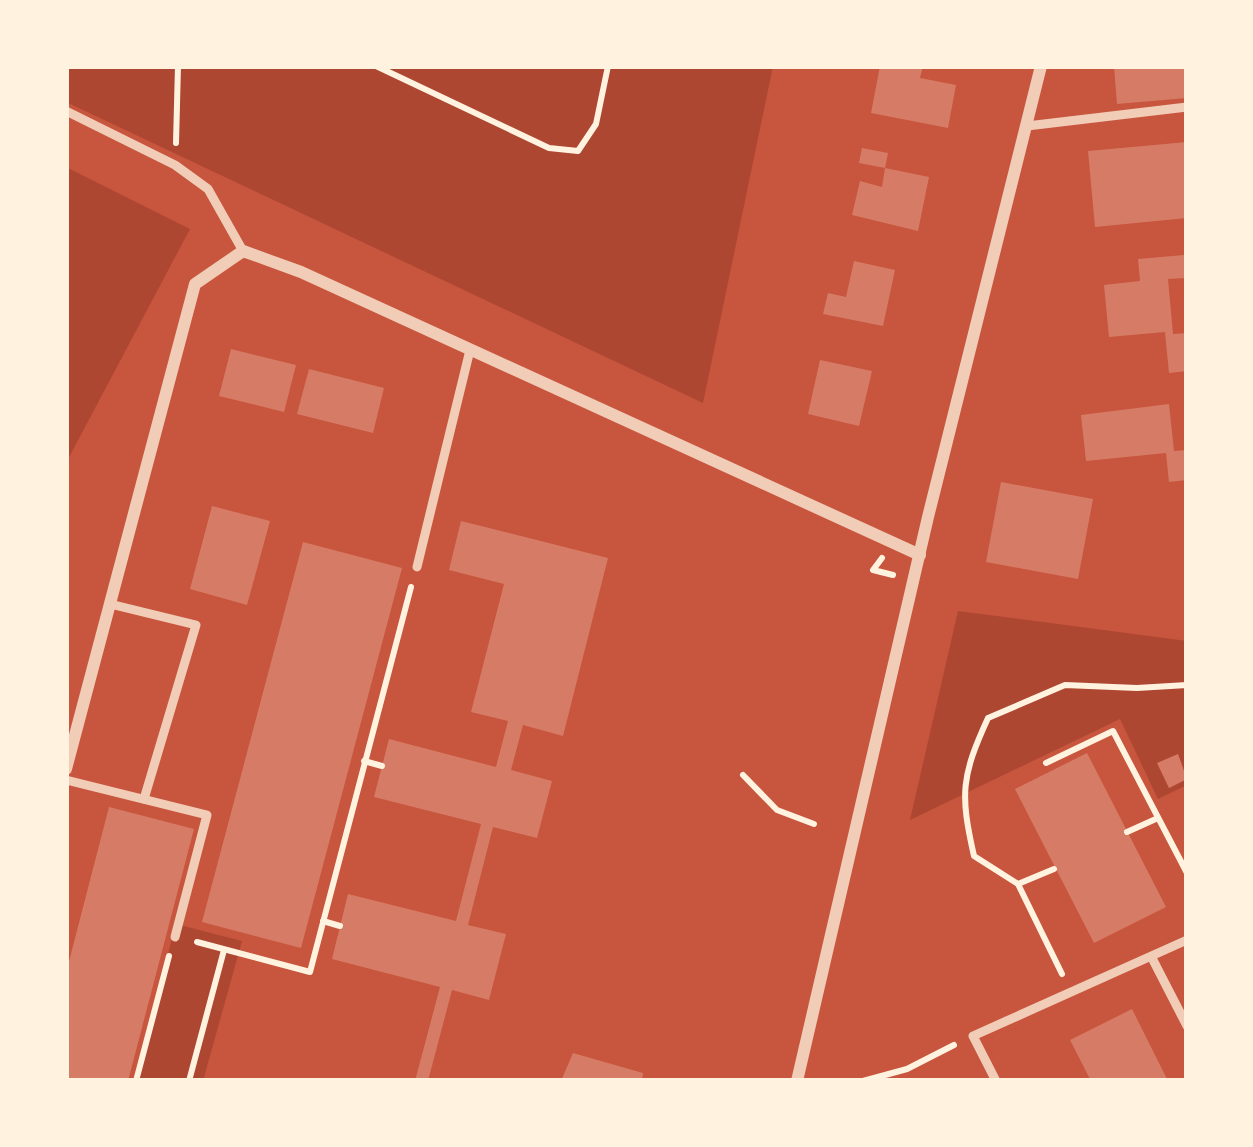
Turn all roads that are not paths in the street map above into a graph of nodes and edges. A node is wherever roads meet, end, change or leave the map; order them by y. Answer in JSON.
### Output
{"nodes":[{"id":1,"x":1041,"y":66,"type":"edge"},
{"id":2,"x":1187,"y":107,"type":"edge"},
{"id":3,"x":66,"y":111,"type":"edge"},
{"id":4,"x":1027,"y":126,"type":"junction"},
{"id":5,"x":243,"y":251,"type":"junction"},
{"id":6,"x":470,"y":350,"type":"junction"},
{"id":7,"x":920,"y":555,"type":"junction"},
{"id":8,"x":417,"y":567,"type":"road end"},
{"id":9,"x":110,"y":604,"type":"junction"},
{"id":10,"x":66,"y":769,"type":"edge"},
{"id":11,"x":66,"y":780,"type":"edge"},
{"id":12,"x":145,"y":800,"type":"junction"},
{"id":13,"x":175,"y":937,"type":"road end"},
{"id":14,"x":1187,"y":940,"type":"edge"},
{"id":15,"x":1152,"y":958,"type":"junction"},
{"id":16,"x":1187,"y":1027,"type":"edge"},
{"id":17,"x":796,"y":1081,"type":"edge"},
{"id":18,"x":996,"y":1081,"type":"edge"}],
"edges":[{"from":1,"to":4,"type":"street"},
{"from":2,"to":4,"type":"lane"},
{"from":3,"to":5,"type":"lane"},
{"from":4,"to":7,"type":"street"},
{"from":5,"to":6,"type":"street"},
{"from":5,"to":9,"type":"street"},
{"from":6,"to":7,"type":"street"},
{"from":6,"to":8,"type":"lane"},
{"from":7,"to":17,"type":"street"},
{"from":9,"to":10,"type":"street"},
{"from":9,"to":12,"type":"lane"},
{"from":11,"to":12,"type":"lane"},
{"from":12,"to":13,"type":"lane"},
{"from":14,"to":15,"type":"lane"},
{"from":15,"to":16,"type":"lane"},
{"from":15,"to":18,"type":"lane"}]}
